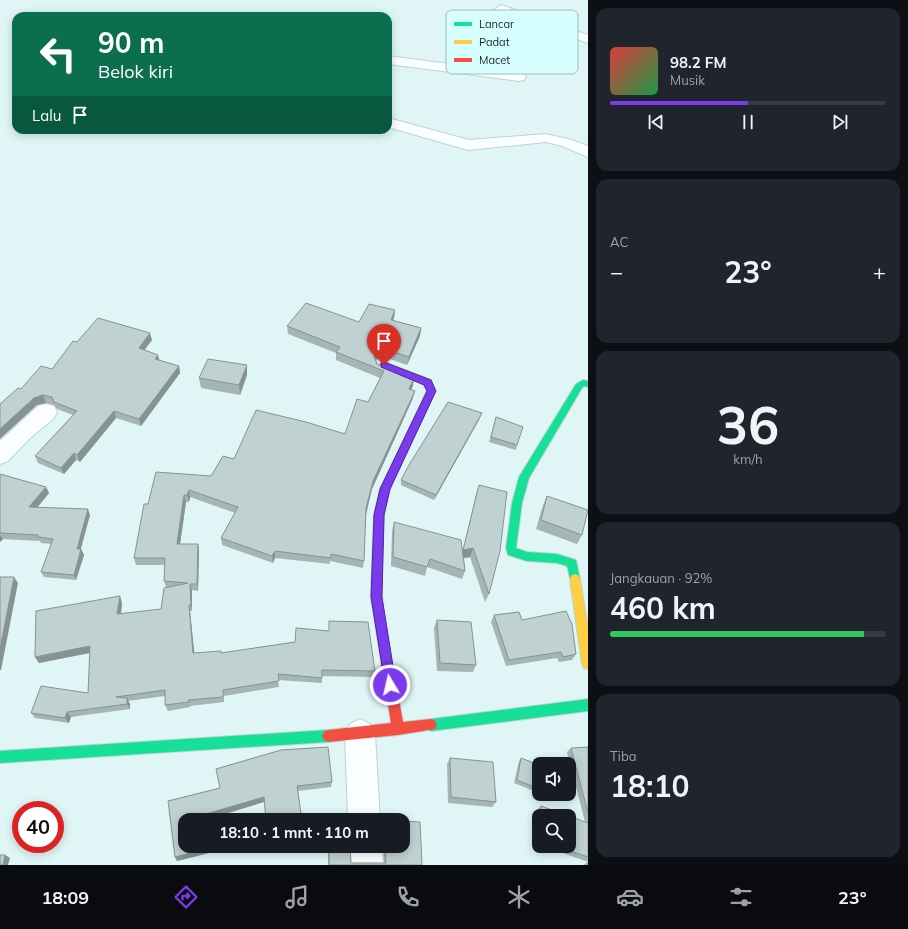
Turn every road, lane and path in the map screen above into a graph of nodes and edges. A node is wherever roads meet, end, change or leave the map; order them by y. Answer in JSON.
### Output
{"nodes":[{"id":1,"x":578,"y":36,"type":"edge"},
{"id":2,"x":588,"y":39,"type":"edge"},
{"id":3,"x":392,"y":61,"type":"edge"},
{"id":4,"x":446,"y":68,"type":"edge"},
{"id":5,"x":496,"y":74,"type":"edge"},
{"id":6,"x":519,"y":77,"type":"dead end"},
{"id":7,"x":392,"y":123,"type":"edge"},
{"id":8,"x":588,"y":152,"type":"edge"},
{"id":9,"x":384,"y":365,"type":"edge"},
{"id":10,"x":588,"y":384,"type":"edge"},
{"id":11,"x":46,"y":412,"type":"dead end"},
{"id":12,"x":0,"y":455,"type":"edge"},
{"id":13,"x":588,"y":664,"type":"edge"},
{"id":14,"x":588,"y":705,"type":"edge"},
{"id":15,"x":398,"y":729,"type":"junction"},
{"id":16,"x":360,"y":734,"type":"junction"},
{"id":17,"x":0,"y":757,"type":"edge"},
{"id":18,"x":364,"y":813,"type":"edge"},
{"id":19,"x":366,"y":853,"type":"edge"},
{"id":20,"x":367,"y":865,"type":"edge"}],
"edges":[{"from":1,"to":2,"type":"street"},
{"from":3,"to":4,"type":"street"},
{"from":5,"to":6,"type":"street"},
{"from":7,"to":8,"type":"street"},
{"from":9,"to":15,"type":"street"},
{"from":10,"to":13,"type":"street"},
{"from":11,"to":12,"type":"street"},
{"from":14,"to":15,"type":"street"},
{"from":15,"to":16,"type":"street"},
{"from":16,"to":17,"type":"street"},
{"from":16,"to":18,"type":"street"},
{"from":19,"to":20,"type":"street"}]}
